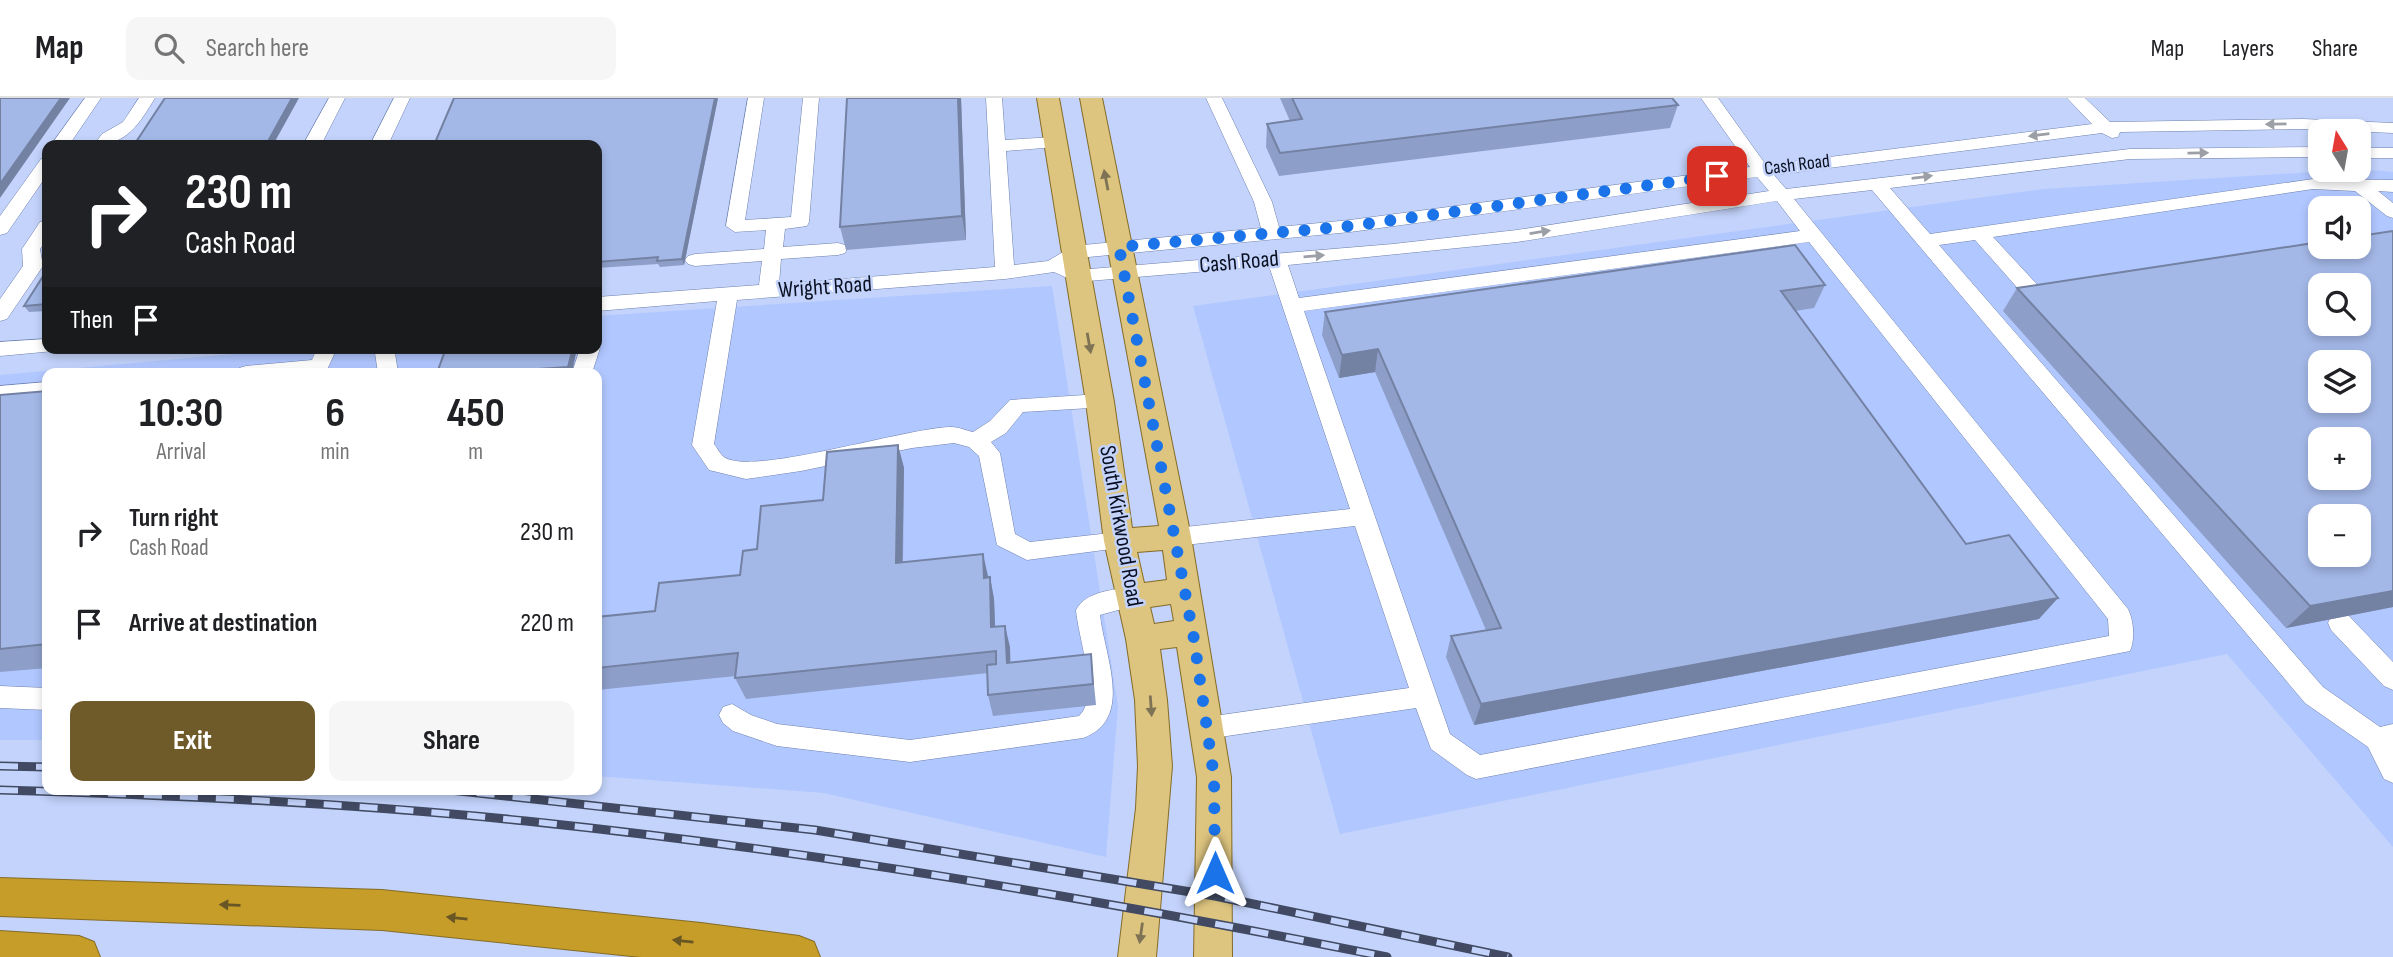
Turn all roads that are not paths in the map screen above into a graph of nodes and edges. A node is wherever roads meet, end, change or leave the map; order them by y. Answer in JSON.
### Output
{"nodes":[{"id":1,"x":93,"y":98,"type":"edge"},
{"id":2,"x":147,"y":98,"type":"edge"},
{"id":3,"x":337,"y":98,"type":"edge"},
{"id":4,"x":402,"y":98,"type":"edge"},
{"id":5,"x":756,"y":98,"type":"edge"},
{"id":6,"x":811,"y":98,"type":"edge"},
{"id":7,"x":994,"y":98,"type":"edge"},
{"id":8,"x":1048,"y":98,"type":"edge"},
{"id":9,"x":1091,"y":98,"type":"edge"},
{"id":10,"x":1214,"y":98,"type":"edge"},
{"id":11,"x":1709,"y":98,"type":"edge"},
{"id":12,"x":2075,"y":98,"type":"edge"},
{"id":13,"x":2107,"y":127,"type":"junction"},
{"id":14,"x":2393,"y":128,"type":"edge"},
{"id":15,"x":64,"y":140,"type":"edge"},
{"id":16,"x":107,"y":140,"type":"edge"},
{"id":17,"x":315,"y":140,"type":"edge"},
{"id":18,"x":381,"y":140,"type":"edge"},
{"id":19,"x":1055,"y":142,"type":"junction"},
{"id":20,"x":997,"y":146,"type":"junction"},
{"id":21,"x":2308,"y":152,"type":"edge"},
{"id":22,"x":2371,"y":152,"type":"edge"},
{"id":23,"x":2393,"y":153,"type":"edge"},
{"id":24,"x":2130,"y":154,"type":"junction"},
{"id":25,"x":42,"y":170,"type":"edge"},
{"id":26,"x":1761,"y":170,"type":"junction"},
{"id":27,"x":1875,"y":183,"type":"junction"},
{"id":28,"x":2359,"y":185,"type":"junction"},
{"id":29,"x":2393,"y":186,"type":"edge"},
{"id":30,"x":1782,"y":195,"type":"junction"},
{"id":31,"x":2393,"y":212,"type":"edge"},
{"id":32,"x":776,"y":224,"type":"junction"},
{"id":33,"x":0,"y":229,"type":"edge"},
{"id":34,"x":42,"y":233,"type":"edge"},
{"id":35,"x":1272,"y":233,"type":"junction"},
{"id":36,"x":1979,"y":233,"type":"junction"},
{"id":37,"x":1814,"y":235,"type":"junction"},
{"id":38,"x":1925,"y":241,"type":"junction"},
{"id":39,"x":838,"y":249,"type":"edge"},
{"id":40,"x":773,"y":254,"type":"junction"},
{"id":41,"x":1121,"y":259,"type":"junction"},
{"id":42,"x":1276,"y":259,"type":"junction"},
{"id":43,"x":695,"y":260,"type":"dead end"},
{"id":44,"x":1067,"y":265,"type":"junction"},
{"id":45,"x":1005,"y":273,"type":"junction"},
{"id":46,"x":768,"y":291,"type":"junction"},
{"id":47,"x":728,"y":294,"type":"junction"},
{"id":48,"x":2037,"y":297,"type":"edge"},
{"id":49,"x":1291,"y":306,"type":"junction"},
{"id":50,"x":602,"y":309,"type":"edge"},
{"id":51,"x":0,"y":314,"type":"edge"},
{"id":52,"x":42,"y":346,"type":"edge"},
{"id":53,"x":0,"y":349,"type":"edge"},
{"id":54,"x":321,"y":363,"type":"edge"},
{"id":55,"x":284,"y":368,"type":"edge"},
{"id":56,"x":42,"y":389,"type":"edge"},
{"id":57,"x":0,"y":393,"type":"edge"},
{"id":58,"x":1100,"y":402,"type":"junction"},
{"id":59,"x":976,"y":441,"type":"junction"},
{"id":60,"x":1363,"y":516,"type":"junction"},
{"id":61,"x":1176,"y":537,"type":"junction"},
{"id":62,"x":1119,"y":541,"type":"junction"},
{"id":63,"x":1185,"y":590,"type":"junction"},
{"id":64,"x":1132,"y":597,"type":"junction"},
{"id":65,"x":2340,"y":623,"type":"edge"},
{"id":66,"x":1193,"y":631,"type":"junction"},
{"id":67,"x":1142,"y":639,"type":"junction"},
{"id":68,"x":2393,"y":679,"type":"edge"},
{"id":69,"x":1425,"y":696,"type":"junction"},
{"id":70,"x":0,"y":698,"type":"edge"},
{"id":71,"x":42,"y":699,"type":"edge"},
{"id":72,"x":732,"y":715,"type":"dead end"},
{"id":73,"x":1207,"y":727,"type":"junction"},
{"id":74,"x":2385,"y":737,"type":"edge"},
{"id":75,"x":2393,"y":771,"type":"edge"},
{"id":76,"x":0,"y":897,"type":"edge"},
{"id":77,"x":0,"y":952,"type":"edge"},
{"id":78,"x":79,"y":957,"type":"edge"},
{"id":79,"x":799,"y":957,"type":"edge"},
{"id":80,"x":1137,"y":957,"type":"edge"},
{"id":81,"x":1213,"y":957,"type":"edge"}],
"edges":[{"from":1,"to":15,"type":"street"},
{"from":2,"to":16,"type":"street"},
{"from":3,"to":17,"type":"street"},
{"from":4,"to":18,"type":"street"},
{"from":5,"to":32,"type":"street"},
{"from":6,"to":32,"type":"street"},
{"from":7,"to":20,"type":"street"},
{"from":8,"to":19,"type":"main road","name":"South Kirkwood Road"},
{"from":41,"to":9,"type":"main road","one_way":true},
{"from":10,"to":35,"type":"street"},
{"from":11,"to":26,"type":"street"},
{"from":12,"to":13,"type":"street"},
{"from":14,"to":13,"type":"street","name":"Cash Road","one_way":true},
{"from":13,"to":24,"type":"street"},
{"from":13,"to":26,"type":"street","name":"Cash Road","one_way":true},
{"from":19,"to":20,"type":"street"},
{"from":19,"to":44,"type":"main road","name":"South Kirkwood Road"},
{"from":20,"to":45,"type":"street"},
{"from":24,"to":21,"type":"street","name":"Cash Road","one_way":true},
{"from":22,"to":23,"type":"street"},
{"from":27,"to":24,"type":"street","name":"Cash Road","one_way":true},
{"from":25,"to":33,"type":"street"},
{"from":26,"to":30,"type":"street"},
{"from":26,"to":35,"type":"street","name":"Cash Road"},
{"from":27,"to":30,"type":"street","name":"Cash Road"},
{"from":27,"to":38,"type":"street"},
{"from":28,"to":29,"type":"street"},
{"from":28,"to":31,"type":"street"},
{"from":28,"to":36,"type":"street"},
{"from":30,"to":37,"type":"street"},
{"from":42,"to":30,"type":"street","name":"Cash Road","one_way":true},
{"from":32,"to":40,"type":"street"},
{"from":34,"to":51,"type":"street"},
{"from":35,"to":41,"type":"street","name":"Cash Road"},
{"from":36,"to":38,"type":"street"},
{"from":36,"to":48,"type":"street"},
{"from":37,"to":49,"type":"street"},
{"from":37,"to":69,"type":"street"},
{"from":38,"to":74,"type":"street"},
{"from":39,"to":40,"type":"street"},
{"from":40,"to":43,"type":"street"},
{"from":40,"to":46,"type":"street"},
{"from":41,"to":42,"type":"street","name":"Cash Road"},
{"from":41,"to":44,"type":"street","name":"Cash Road"},
{"from":41,"to":61,"type":"main road"},
{"from":42,"to":49,"type":"street"},
{"from":44,"to":45,"type":"street","name":"Wright Road"},
{"from":44,"to":58,"type":"main road","name":"South Kirkwood Road","one_way":true},
{"from":45,"to":46,"type":"street","name":"Wright Road"},
{"from":46,"to":47,"type":"street","name":"Wright Road"},
{"from":47,"to":50,"type":"street","name":"Wright Road"},
{"from":47,"to":59,"type":"street"},
{"from":49,"to":60,"type":"street"},
{"from":52,"to":53,"type":"street"},
{"from":54,"to":55,"type":"street"},
{"from":56,"to":57,"type":"street"},
{"from":58,"to":59,"type":"street"},
{"from":58,"to":62,"type":"main road","name":"South Kirkwood Road"},
{"from":59,"to":62,"type":"street"},
{"from":60,"to":61,"type":"street"},
{"from":60,"to":69,"type":"street"},
{"from":61,"to":62,"type":"main road"},
{"from":61,"to":63,"type":"main road"},
{"from":62,"to":64,"type":"main road","name":"South Kirkwood Road"},
{"from":63,"to":64,"type":"main road"},
{"from":63,"to":66,"type":"main road"},
{"from":64,"to":67,"type":"main road","name":"South Kirkwood Road"},
{"from":64,"to":72,"type":"street"},
{"from":65,"to":68,"type":"street"},
{"from":66,"to":67,"type":"main road"},
{"from":66,"to":73,"type":"main road"},
{"from":67,"to":80,"type":"main road","name":"South Kirkwood Road","one_way":true},
{"from":69,"to":73,"type":"street"},
{"from":70,"to":71,"type":"street"},
{"from":73,"to":81,"type":"main road"},
{"from":74,"to":75,"type":"street"},
{"from":79,"to":76,"type":"highway","one_way":true},
{"from":77,"to":78,"type":"highway"}]}
